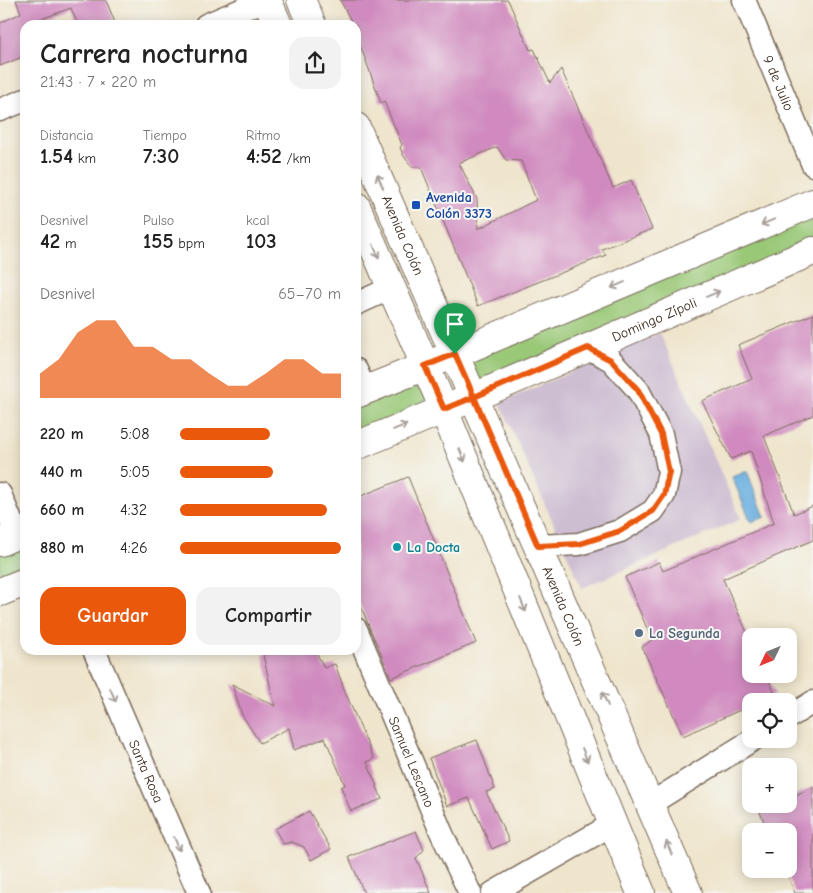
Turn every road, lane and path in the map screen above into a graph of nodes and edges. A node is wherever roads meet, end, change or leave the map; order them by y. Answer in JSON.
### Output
{"nodes":[{"id":1,"x":266,"y":0,"type":"edge"},
{"id":2,"x":301,"y":0,"type":"edge"},
{"id":3,"x":744,"y":0,"type":"edge"},
{"id":4,"x":219,"y":20,"type":"edge"},
{"id":5,"x":276,"y":20,"type":"edge"},
{"id":6,"x":310,"y":20,"type":"edge"},
{"id":7,"x":20,"y":102,"type":"edge"},
{"id":8,"x":0,"y":110,"type":"edge"},
{"id":9,"x":361,"y":138,"type":"edge"},
{"id":10,"x":813,"y":166,"type":"edge"},
{"id":11,"x":813,"y":203,"type":"edge"},
{"id":12,"x":361,"y":217,"type":"edge"},
{"id":13,"x":813,"y":251,"type":"edge"},
{"id":14,"x":392,"y":288,"type":"junction"},
{"id":15,"x":361,"y":302,"type":"edge"},
{"id":16,"x":588,"y":348,"type":"junction"},
{"id":17,"x":455,"y":354,"type":"junction"},
{"id":18,"x":425,"y":366,"type":"junction"},
{"id":19,"x":361,"y":383,"type":"edge"},
{"id":20,"x":474,"y":397,"type":"junction"},
{"id":21,"x":444,"y":409,"type":"junction"},
{"id":22,"x":361,"y":444,"type":"edge"},
{"id":23,"x":0,"y":494,"type":"edge"},
{"id":24,"x":17,"y":537,"type":"edge"},
{"id":25,"x":538,"y":546,"type":"junction"},
{"id":26,"x":20,"y":584,"type":"edge"},
{"id":27,"x":0,"y":592,"type":"edge"},
{"id":28,"x":361,"y":641,"type":"edge"},
{"id":29,"x":96,"y":655,"type":"edge"},
{"id":30,"x":813,"y":702,"type":"edge"},
{"id":31,"x":797,"y":712,"type":"edge"},
{"id":32,"x":742,"y":746,"type":"edge"},
{"id":33,"x":650,"y":804,"type":"junction"},
{"id":34,"x":613,"y":824,"type":"junction"},
{"id":35,"x":199,"y":893,"type":"edge"},
{"id":36,"x":470,"y":893,"type":"edge"},
{"id":37,"x":494,"y":893,"type":"edge"},
{"id":38,"x":642,"y":893,"type":"edge"},
{"id":39,"x":688,"y":893,"type":"edge"}],
"edges":[{"from":1,"to":4,"type":"street"},
{"from":1,"to":5,"type":"main road"},
{"from":2,"to":6,"type":"main road"},
{"from":3,"to":10,"type":"street","name":"9 de Julio"},
{"from":7,"to":8,"type":"street"},
{"from":17,"to":9,"type":"main road","name":"Avenida Colón","one_way":true},
{"from":11,"to":17,"type":"main road","one_way":true},
{"from":12,"to":14,"type":"main road","one_way":true},
{"from":16,"to":13,"type":"main road","name":"Domingo Zípoli","one_way":true},
{"from":14,"to":15,"type":"street"},
{"from":14,"to":18,"type":"main road"},
{"from":16,"to":20,"type":"main road","name":"Domingo Zípoli"},
{"from":16,"to":25,"type":"street"},
{"from":17,"to":18,"type":"main road"},
{"from":17,"to":20,"type":"main road","name":"Avenida Colón"},
{"from":18,"to":19,"type":"main road"},
{"from":18,"to":21,"type":"main road"},
{"from":20,"to":21,"type":"main road","name":"Domingo Zípoli"},
{"from":20,"to":25,"type":"main road","name":"Avenida Colón"},
{"from":22,"to":21,"type":"main road","name":"Domingo Zípoli","one_way":true},
{"from":21,"to":34,"type":"main road","one_way":true},
{"from":23,"to":24,"type":"street"},
{"from":33,"to":25,"type":"main road","name":"Avenida Colón","one_way":true},
{"from":26,"to":27,"type":"main road"},
{"from":28,"to":36,"type":"street","name":"Samuel Lescano"},
{"from":29,"to":35,"type":"street","name":"Santa Rosa","one_way":true},
{"from":30,"to":31,"type":"street"},
{"from":32,"to":33,"type":"street"},
{"from":39,"to":33,"type":"main road","name":"Avenida Colón","one_way":true},
{"from":34,"to":37,"type":"street"},
{"from":34,"to":38,"type":"main road"}]}
